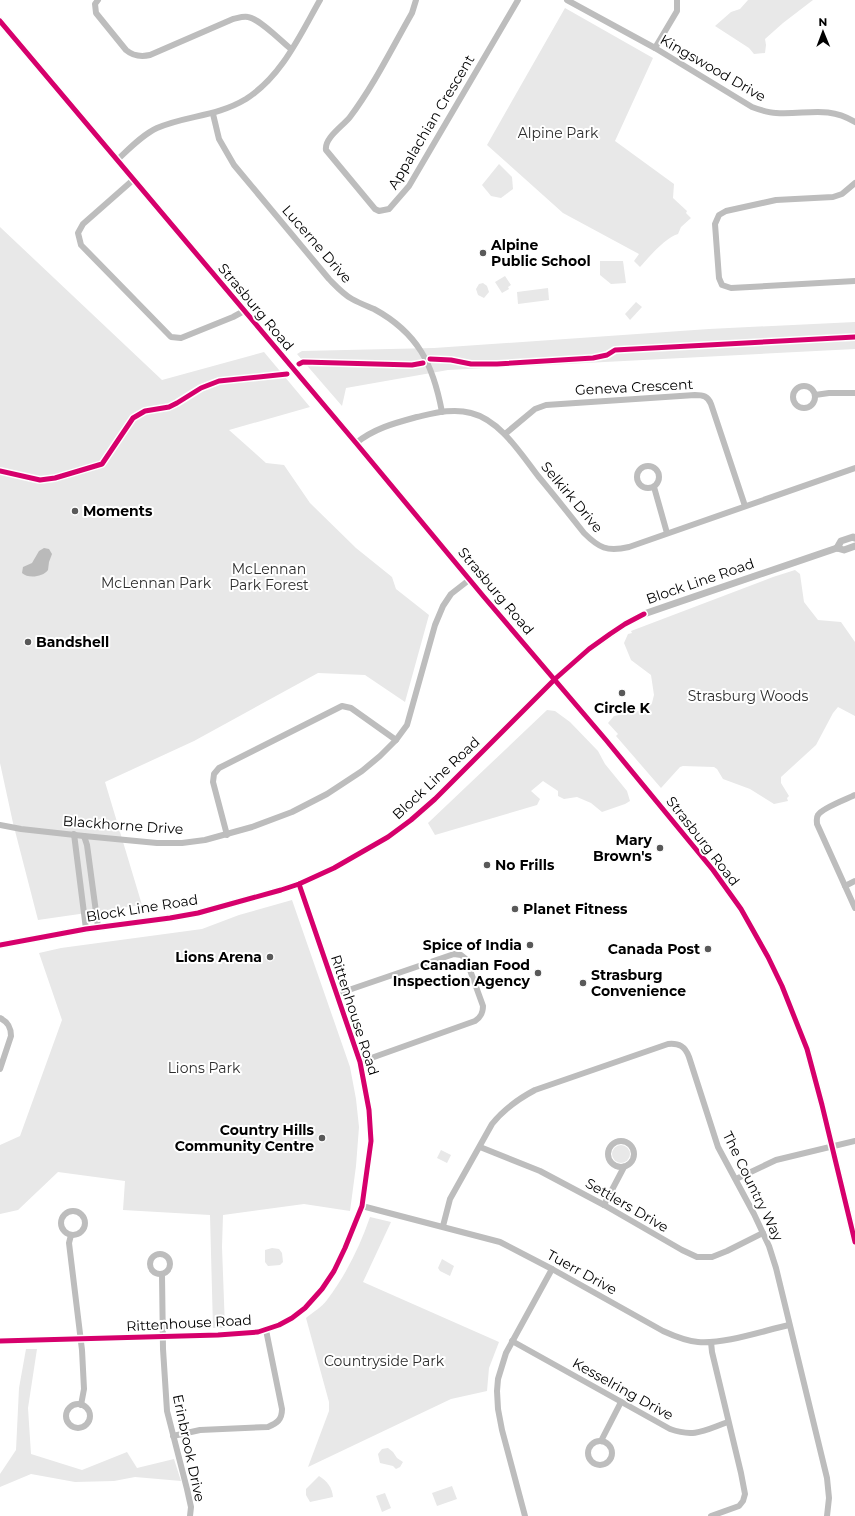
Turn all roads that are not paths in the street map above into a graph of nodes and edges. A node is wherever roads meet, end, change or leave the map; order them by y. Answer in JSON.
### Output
{"nodes":[{"id":1,"x":98,"y":0,"type":"edge"},
{"id":2,"x":320,"y":0,"type":"edge"},
{"id":3,"x":416,"y":0,"type":"edge"},
{"id":4,"x":518,"y":0,"type":"edge"},
{"id":5,"x":567,"y":0,"type":"edge"},
{"id":6,"x":676,"y":0,"type":"edge"},
{"id":7,"x":0,"y":22,"type":"edge"},
{"id":8,"x":655,"y":48,"type":"junction"},
{"id":9,"x":291,"y":49,"type":"junction"},
{"id":10,"x":213,"y":114,"type":"junction"},
{"id":11,"x":855,"y":122,"type":"edge"},
{"id":12,"x":117,"y":160,"type":"junction"},
{"id":13,"x":134,"y":180,"type":"junction"},
{"id":14,"x":855,"y":183,"type":"edge"},
{"id":15,"x":855,"y":281,"type":"edge"},
{"id":16,"x":244,"y":311,"type":"junction"},
{"id":17,"x":855,"y":393,"type":"edge"},
{"id":18,"x":815,"y":395,"type":"dead end"},
{"id":19,"x":442,"y":412,"type":"junction"},
{"id":20,"x":505,"y":434,"type":"junction"},
{"id":21,"x":356,"y":443,"type":"junction"},
{"id":22,"x":855,"y":468,"type":"edge"},
{"id":23,"x":654,"y":488,"type":"dead end"},
{"id":24,"x":745,"y":506,"type":"junction"},
{"id":25,"x":667,"y":534,"type":"junction"},
{"id":26,"x":855,"y":538,"type":"edge"},
{"id":27,"x":855,"y":546,"type":"edge"},
{"id":28,"x":837,"y":548,"type":"junction"},
{"id":29,"x":469,"y":580,"type":"junction"},
{"id":30,"x":555,"y":679,"type":"junction"},
{"id":31,"x":396,"y":740,"type":"junction"},
{"id":32,"x":855,"y":795,"type":"edge"},
{"id":33,"x":0,"y":825,"type":"edge"},
{"id":34,"x":74,"y":834,"type":"junction"},
{"id":35,"x":228,"y":835,"type":"junction"},
{"id":36,"x":84,"y":836,"type":"junction"},
{"id":37,"x":855,"y":881,"type":"edge"},
{"id":38,"x":299,"y":884,"type":"junction"},
{"id":39,"x":845,"y":886,"type":"junction"},
{"id":40,"x":855,"y":908,"type":"edge"},
{"id":41,"x":98,"y":927,"type":"junction"},
{"id":42,"x":86,"y":929,"type":"junction"},
{"id":43,"x":0,"y":945,"type":"edge"},
{"id":44,"x":337,"y":994,"type":"junction"},
{"id":45,"x":0,"y":1018,"type":"edge"},
{"id":46,"x":360,"y":1062,"type":"junction"},
{"id":47,"x":0,"y":1069,"type":"edge"},
{"id":48,"x":855,"y":1141,"type":"edge"},
{"id":49,"x":480,"y":1147,"type":"junction"},
{"id":50,"x":832,"y":1147,"type":"junction"},
{"id":51,"x":624,"y":1167,"type":"junction"},
{"id":52,"x":736,"y":1179,"type":"junction"},
{"id":53,"x":604,"y":1205,"type":"junction"},
{"id":54,"x":362,"y":1206,"type":"junction"},
{"id":55,"x":443,"y":1226,"type":"junction"},
{"id":56,"x":763,"y":1233,"type":"junction"},
{"id":57,"x":71,"y":1235,"type":"junction"},
{"id":58,"x":855,"y":1242,"type":"edge"},
{"id":59,"x":552,"y":1268,"type":"junction"},
{"id":60,"x":162,"y":1274,"type":"dead end"},
{"id":61,"x":789,"y":1325,"type":"junction"},
{"id":62,"x":266,"y":1330,"type":"junction"},
{"id":63,"x":163,"y":1336,"type":"junction"},
{"id":64,"x":81,"y":1339,"type":"junction"},
{"id":65,"x":0,"y":1341,"type":"edge"},
{"id":66,"x":512,"y":1341,"type":"junction"},
{"id":67,"x":711,"y":1342,"type":"junction"},
{"id":68,"x":621,"y":1402,"type":"junction"},
{"id":69,"x":81,"y":1405,"type":"dead end"},
{"id":70,"x":728,"y":1422,"type":"junction"},
{"id":71,"x":173,"y":1436,"type":"junction"},
{"id":72,"x":601,"y":1441,"type":"junction"},
{"id":73,"x":190,"y":1516,"type":"edge"},
{"id":74,"x":525,"y":1516,"type":"edge"},
{"id":75,"x":711,"y":1516,"type":"edge"},
{"id":76,"x":827,"y":1516,"type":"edge"}],
"edges":[{"from":1,"to":9,"type":"street"},
{"from":2,"to":9,"type":"street"},
{"from":3,"to":4,"type":"street","name":"Appalachian Crescent"},
{"from":5,"to":8,"type":"street","name":"Kingswood Drive"},
{"from":6,"to":8,"type":"street"},
{"from":7,"to":12,"type":"street","name":"Strasburg Road"},
{"from":8,"to":11,"type":"street","name":"Kingswood Drive"},
{"from":9,"to":10,"type":"street"},
{"from":10,"to":12,"type":"street"},
{"from":10,"to":19,"type":"street","name":"Lucerne Drive"},
{"from":12,"to":13,"type":"street","name":"Strasburg Road"},
{"from":13,"to":16,"type":"street","name":"Strasburg Road"},
{"from":13,"to":16,"type":"street"},
{"from":14,"to":15,"type":"street"},
{"from":16,"to":21,"type":"street","name":"Strasburg Road"},
{"from":17,"to":18,"type":"street"},
{"from":19,"to":20,"type":"street","name":"Selkirk Drive"},
{"from":19,"to":21,"type":"street","name":"Selkirk Drive"},
{"from":20,"to":24,"type":"street","name":"Geneva Crescent"},
{"from":20,"to":25,"type":"street","name":"Selkirk Drive"},
{"from":21,"to":29,"type":"street","name":"Strasburg Road"},
{"from":22,"to":24,"type":"street","name":"Selkirk Drive"},
{"from":23,"to":25,"type":"street"},
{"from":24,"to":25,"type":"street","name":"Selkirk Drive"},
{"from":26,"to":28,"type":"street","name":"Block Line Road"},
{"from":27,"to":28,"type":"street","name":"Block Line Road"},
{"from":28,"to":30,"type":"street","name":"Block Line Road"},
{"from":29,"to":30,"type":"street","name":"Strasburg Road"},
{"from":29,"to":31,"type":"street","name":"Blackhorne Drive"},
{"from":30,"to":38,"type":"street","name":"Block Line Road"},
{"from":30,"to":50,"type":"street","name":"Strasburg Road"},
{"from":31,"to":35,"type":"street","name":"Blackhorne Drive"},
{"from":31,"to":35,"type":"street"},
{"from":32,"to":39,"type":"street"},
{"from":33,"to":34,"type":"street","name":"Blackhorne Drive"},
{"from":34,"to":36,"type":"street","name":"Blackhorne Drive"},
{"from":34,"to":42,"type":"street"},
{"from":35,"to":36,"type":"street","name":"Blackhorne Drive"},
{"from":36,"to":41,"type":"street"},
{"from":37,"to":39,"type":"street"},
{"from":38,"to":41,"type":"street","name":"Block Line Road"},
{"from":38,"to":44,"type":"street","name":"Rittenhouse Road"},
{"from":39,"to":40,"type":"street"},
{"from":41,"to":42,"type":"street","name":"Block Line Road"},
{"from":42,"to":43,"type":"street","name":"Block Line Road"},
{"from":44,"to":46,"type":"street","name":"Rittenhouse Road"},
{"from":44,"to":46,"type":"street"},
{"from":45,"to":47,"type":"street"},
{"from":46,"to":54,"type":"street","name":"Rittenhouse Road"},
{"from":48,"to":50,"type":"street"},
{"from":49,"to":52,"type":"street","name":"The Country Way"},
{"from":49,"to":53,"type":"street","name":"Settlers Drive"},
{"from":49,"to":55,"type":"street","name":"The Country Way"},
{"from":50,"to":52,"type":"street"},
{"from":50,"to":58,"type":"street","name":"Strasburg Road"},
{"from":51,"to":51,"type":"street"},
{"from":51,"to":53,"type":"street"},
{"from":52,"to":56,"type":"street","name":"The Country Way"},
{"from":53,"to":56,"type":"street","name":"Settlers Drive"},
{"from":54,"to":55,"type":"street","name":"Tuerr Drive"},
{"from":54,"to":62,"type":"street","name":"Rittenhouse Road"},
{"from":55,"to":59,"type":"street","name":"Tuerr Drive"},
{"from":56,"to":61,"type":"street","name":"The Country Way"},
{"from":57,"to":57,"type":"street"},
{"from":57,"to":64,"type":"street"},
{"from":59,"to":66,"type":"street"},
{"from":59,"to":67,"type":"street","name":"Tuerr Drive"},
{"from":60,"to":63,"type":"street","name":"Erinbrook Drive"},
{"from":61,"to":67,"type":"street","name":"Tuerr Drive"},
{"from":61,"to":76,"type":"street","name":"The Country Way"},
{"from":62,"to":63,"type":"street","name":"Rittenhouse Road"},
{"from":62,"to":71,"type":"street"},
{"from":63,"to":64,"type":"street","name":"Rittenhouse Road"},
{"from":63,"to":71,"type":"street","name":"Erinbrook Drive"},
{"from":64,"to":65,"type":"street","name":"Rittenhouse Road"},
{"from":64,"to":69,"type":"street"},
{"from":66,"to":68,"type":"street","name":"Kesselring Drive"},
{"from":66,"to":74,"type":"street"},
{"from":67,"to":70,"type":"street"},
{"from":68,"to":70,"type":"street","name":"Kesselring Drive"},
{"from":68,"to":72,"type":"street"},
{"from":70,"to":75,"type":"street"},
{"from":71,"to":73,"type":"street","name":"Erinbrook Drive"},
{"from":72,"to":72,"type":"street"}]}
